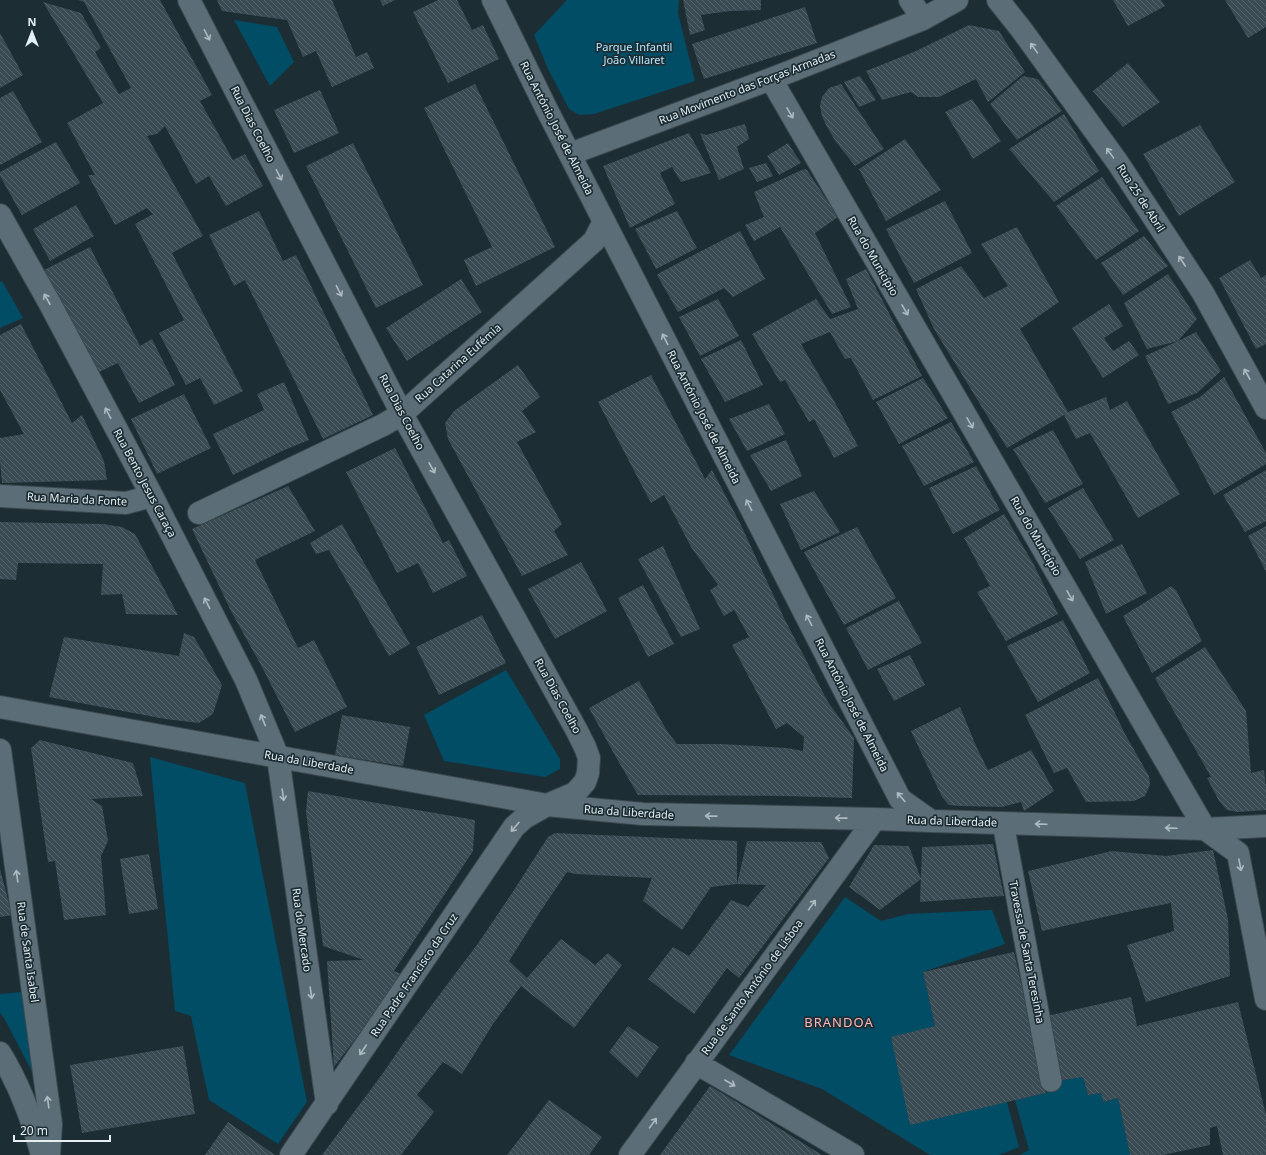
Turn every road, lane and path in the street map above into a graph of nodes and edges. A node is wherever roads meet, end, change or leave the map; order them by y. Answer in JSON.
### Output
{"nodes":[{"id":1,"x":189,"y":0,"type":"edge"},
{"id":2,"x":493,"y":0,"type":"edge"},
{"id":3,"x":910,"y":0,"type":"edge"},
{"id":4,"x":957,"y":0,"type":"edge"},
{"id":5,"x":998,"y":0,"type":"edge"},
{"id":6,"x":923,"y":19,"type":"junction"},
{"id":7,"x":771,"y":79,"type":"junction"},
{"id":8,"x":570,"y":154,"type":"junction"},
{"id":9,"x":0,"y":215,"type":"edge"},
{"id":10,"x":604,"y":221,"type":"junction"},
{"id":11,"x":1266,"y":408,"type":"edge"},
{"id":12,"x":402,"y":414,"type":"junction"},
{"id":13,"x":0,"y":496,"type":"edge"},
{"id":14,"x":152,"y":496,"type":"junction"},
{"id":15,"x":199,"y":512,"type":"dead end"},
{"id":16,"x":0,"y":707,"type":"edge"},
{"id":17,"x":0,"y":750,"type":"edge"},
{"id":18,"x":278,"y":756,"type":"junction"},
{"id":19,"x":547,"y":805,"type":"junction"},
{"id":20,"x":875,"y":819,"type":"junction"},
{"id":21,"x":931,"y":821,"type":"junction"},
{"id":22,"x":1002,"y":823,"type":"junction"},
{"id":23,"x":1266,"y":826,"type":"edge"},
{"id":24,"x":1205,"y":829,"type":"junction"},
{"id":25,"x":1266,"y":999,"type":"edge"},
{"id":26,"x":0,"y":1053,"type":"edge"},
{"id":27,"x":696,"y":1063,"type":"junction"},
{"id":28,"x":1051,"y":1081,"type":"dead end"},
{"id":29,"x":327,"y":1104,"type":"junction"},
{"id":30,"x":42,"y":1155,"type":"edge"},
{"id":31,"x":49,"y":1155,"type":"edge"},
{"id":32,"x":291,"y":1155,"type":"edge"},
{"id":33,"x":630,"y":1155,"type":"edge"},
{"id":34,"x":853,"y":1155,"type":"edge"}],
"edges":[{"from":1,"to":12,"type":"street","name":"Rua Dias Coelho","one_way":true},
{"from":2,"to":8,"type":"street","name":"Rua António José de Almeida"},
{"from":3,"to":6,"type":"street"},
{"from":4,"to":6,"type":"street","name":"Rua Movimento das Forças Armadas"},
{"from":11,"to":5,"type":"street","name":"Rua 25 de Abril","one_way":true},
{"from":6,"to":7,"type":"street","name":"Rua Movimento das Forças Armadas"},
{"from":7,"to":8,"type":"street","name":"Rua Movimento das Forças Armadas"},
{"from":7,"to":24,"type":"street","name":"Rua do Município","one_way":true},
{"from":8,"to":10,"type":"street","name":"Rua António José de Almeida"},
{"from":14,"to":9,"type":"street","name":"Rua Bento Jesus Caraça","one_way":true},
{"from":10,"to":12,"type":"street","name":"Rua Catarina Eufémia"},
{"from":21,"to":10,"type":"street","name":"Rua António José de Almeida","one_way":true},
{"from":12,"to":15,"type":"street","name":"Rua Catarina Eufémia"},
{"from":12,"to":19,"type":"street","name":"Rua Dias Coelho","one_way":true},
{"from":13,"to":14,"type":"street","name":"Rua Maria da Fonte"},
{"from":18,"to":14,"type":"street","name":"Rua Bento Jesus Caraça","one_way":true},
{"from":16,"to":18,"type":"street","name":"Rua da Liberdade"},
{"from":31,"to":17,"type":"street","name":"Rua de Santa Isabel","one_way":true},
{"from":18,"to":19,"type":"street","name":"Rua da Liberdade"},
{"from":18,"to":29,"type":"street","name":"Rua do Mercado","one_way":true},
{"from":20,"to":19,"type":"street","name":"Rua da Liberdade","one_way":true},
{"from":19,"to":29,"type":"street","name":"Rua Padre Francisco da Cruz","one_way":true},
{"from":20,"to":21,"type":"street","name":"Rua da Liberdade"},
{"from":27,"to":20,"type":"street","name":"Rua de Santo António de Lisboa","one_way":true},
{"from":21,"to":22,"type":"street","name":"Rua da Liberdade"},
{"from":24,"to":22,"type":"street","name":"Rua da Liberdade","one_way":true},
{"from":22,"to":28,"type":"street","name":"Travessa de Santa Teresinha"},
{"from":23,"to":24,"type":"street","name":"Rua da Liberdade"},
{"from":24,"to":25,"type":"street","name":"Rua do Município","one_way":true},
{"from":26,"to":30,"type":"street"},
{"from":33,"to":27,"type":"street","name":"Rua de Santo António de Lisboa","one_way":true},
{"from":27,"to":34,"type":"street","one_way":true},
{"from":29,"to":32,"type":"street","name":"Rua Padre Francisco da Cruz"}]}
